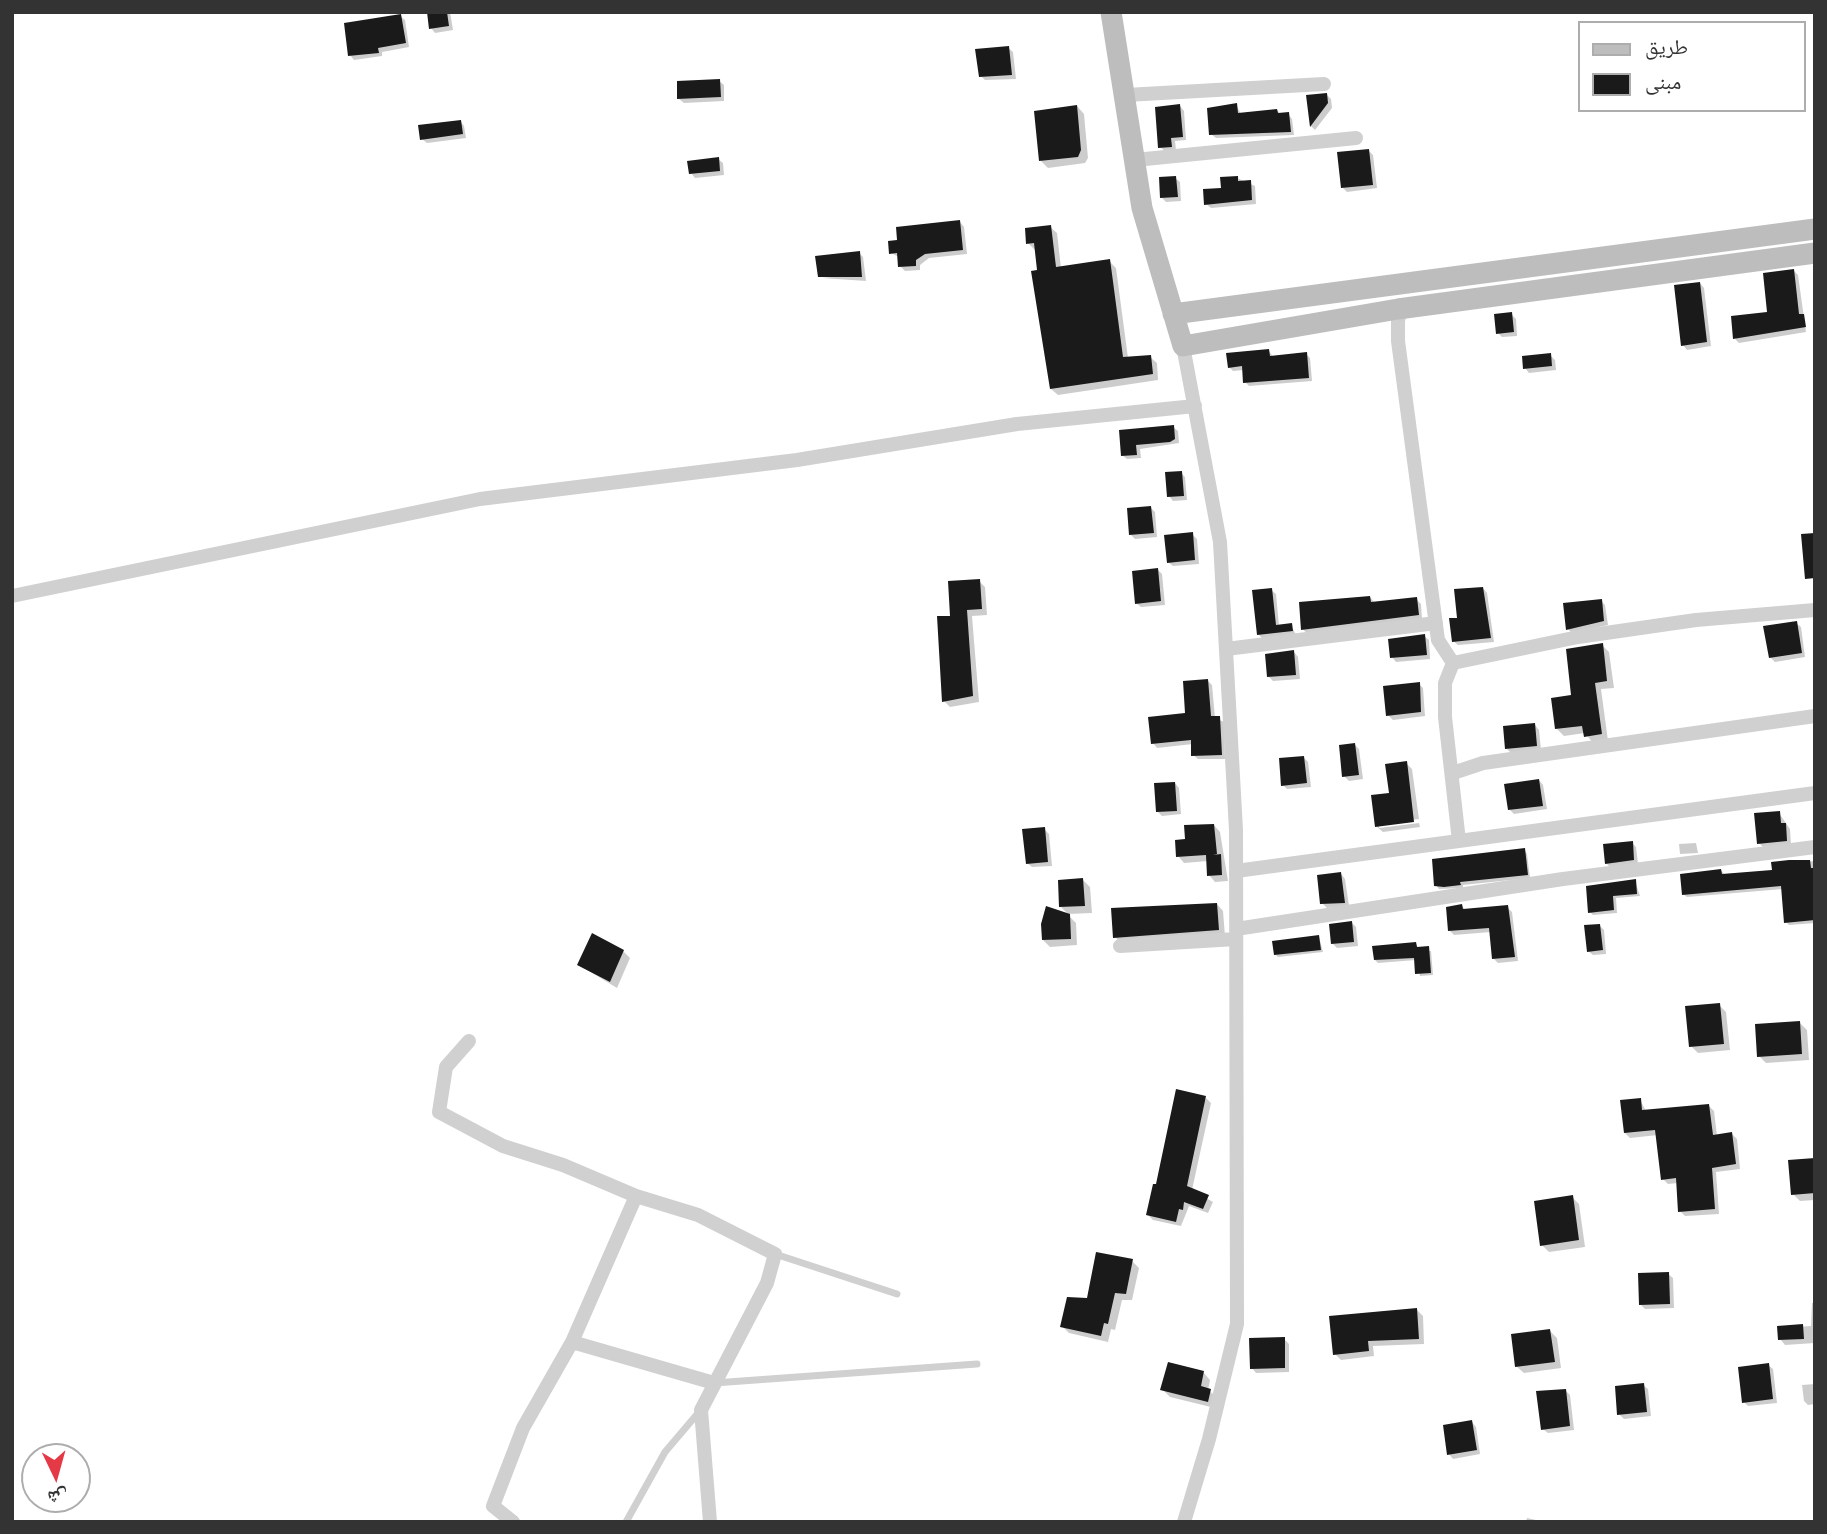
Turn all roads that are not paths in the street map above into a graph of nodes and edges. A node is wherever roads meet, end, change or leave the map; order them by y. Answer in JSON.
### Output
{"nodes":[{"id":1,"x":1111,"y":12,"type":"edge"},
{"id":2,"x":1324,"y":84,"type":"dead end"},
{"id":3,"x":1126,"y":95,"type":"junction"},
{"id":4,"x":1356,"y":138,"type":"dead end"},
{"id":5,"x":1135,"y":160,"type":"junction"},
{"id":6,"x":1815,"y":229,"type":"edge"},
{"id":7,"x":1741,"y":239,"type":"junction"},
{"id":8,"x":1815,"y":253,"type":"edge"},
{"id":9,"x":1745,"y":264,"type":"junction"},
{"id":10,"x":1400,"y":286,"type":"junction"},
{"id":11,"x":1402,"y":308,"type":"junction"},
{"id":12,"x":1173,"y":314,"type":"junction"},
{"id":13,"x":1183,"y":346,"type":"junction"},
{"id":14,"x":1195,"y":406,"type":"junction"},
{"id":15,"x":12,"y":596,"type":"edge"},
{"id":16,"x":1815,"y":610,"type":"edge"},
{"id":17,"x":1436,"y":623,"type":"junction"},
{"id":18,"x":1226,"y":649,"type":"junction"},
{"id":19,"x":1453,"y":663,"type":"junction"},
{"id":20,"x":1815,"y":716,"type":"edge"},
{"id":21,"x":1453,"y":773,"type":"junction"},
{"id":22,"x":1815,"y":793,"type":"edge"},
{"id":23,"x":1459,"y":841,"type":"junction"},
{"id":24,"x":1815,"y":847,"type":"edge"},
{"id":25,"x":1236,"y":871,"type":"junction"},
{"id":26,"x":1236,"y":934,"type":"junction"},
{"id":27,"x":1120,"y":946,"type":"dead end"},
{"id":28,"x":469,"y":1041,"type":"dead end"},
{"id":29,"x":636,"y":1196,"type":"junction"},
{"id":30,"x":775,"y":1254,"type":"junction"},
{"id":31,"x":897,"y":1294,"type":"dead end"},
{"id":32,"x":572,"y":1342,"type":"junction"},
{"id":33,"x":977,"y":1363,"type":"dead end"},
{"id":34,"x":714,"y":1383,"type":"junction"},
{"id":35,"x":701,"y":1410,"type":"junction"},
{"id":36,"x":513,"y":1522,"type":"edge"},
{"id":37,"x":626,"y":1522,"type":"edge"},
{"id":38,"x":710,"y":1522,"type":"edge"},
{"id":39,"x":1184,"y":1522,"type":"edge"}],
"edges":[{"from":1,"to":3,"type":"street"},
{"from":2,"to":3,"type":"street"},
{"from":3,"to":5,"type":"street"},
{"from":4,"to":5,"type":"street"},
{"from":5,"to":12,"type":"street"},
{"from":6,"to":7,"type":"street"},
{"from":7,"to":9,"type":"street"},
{"from":7,"to":10,"type":"street"},
{"from":8,"to":9,"type":"street"},
{"from":9,"to":11,"type":"street"},
{"from":10,"to":11,"type":"street"},
{"from":10,"to":12,"type":"street"},
{"from":11,"to":13,"type":"street"},
{"from":11,"to":17,"type":"street"},
{"from":12,"to":13,"type":"street"},
{"from":13,"to":14,"type":"street"},
{"from":14,"to":15,"type":"street"},
{"from":14,"to":18,"type":"street"},
{"from":16,"to":19,"type":"street"},
{"from":17,"to":18,"type":"street"},
{"from":17,"to":19,"type":"street"},
{"from":18,"to":25,"type":"street"},
{"from":19,"to":21,"type":"street"},
{"from":20,"to":21,"type":"street"},
{"from":21,"to":23,"type":"street"},
{"from":22,"to":23,"type":"street"},
{"from":23,"to":25,"type":"street"},
{"from":24,"to":26,"type":"street"},
{"from":25,"to":26,"type":"street"},
{"from":26,"to":27,"type":"street"},
{"from":26,"to":39,"type":"street"},
{"from":28,"to":29,"type":"street"},
{"from":29,"to":30,"type":"street"},
{"from":29,"to":32,"type":"street"},
{"from":30,"to":31,"type":"lane"},
{"from":30,"to":34,"type":"street"},
{"from":32,"to":34,"type":"street"},
{"from":32,"to":36,"type":"street"},
{"from":33,"to":34,"type":"lane"},
{"from":34,"to":35,"type":"street"},
{"from":35,"to":37,"type":"lane"},
{"from":35,"to":38,"type":"street"}]}
